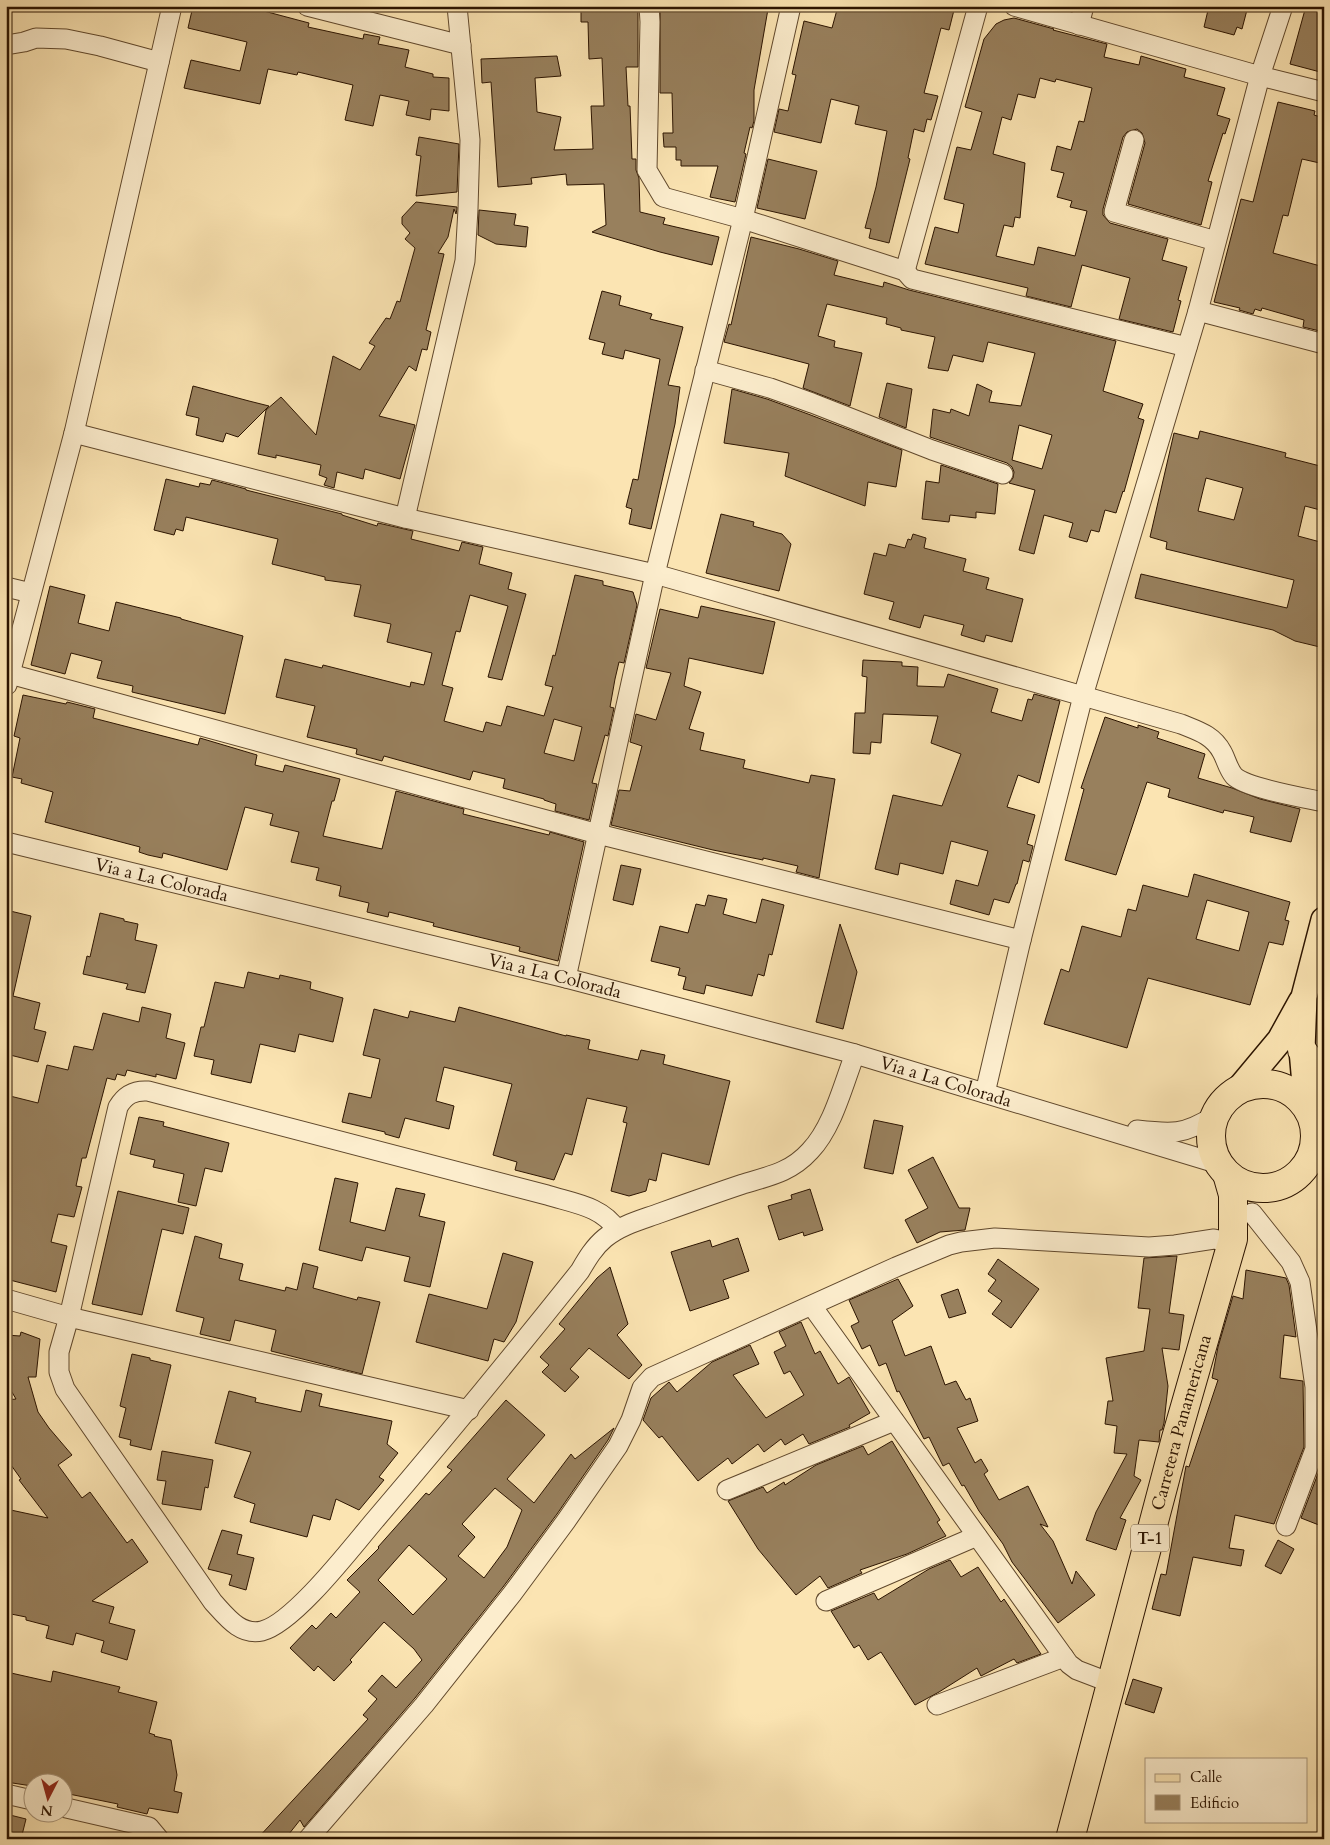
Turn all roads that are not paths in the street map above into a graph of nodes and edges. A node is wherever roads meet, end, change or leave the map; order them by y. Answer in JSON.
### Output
{"nodes":[{"id":1,"x":172,"y":6,"type":"edge"},
{"id":2,"x":307,"y":6,"type":"edge"},
{"id":3,"x":457,"y":6,"type":"edge"},
{"id":4,"x":649,"y":6,"type":"edge"},
{"id":5,"x":791,"y":6,"type":"edge"},
{"id":6,"x":978,"y":6,"type":"edge"},
{"id":7,"x":1014,"y":6,"type":"edge"},
{"id":8,"x":1084,"y":6,"type":"edge"},
{"id":9,"x":1282,"y":6,"type":"edge"},
{"id":10,"x":1079,"y":25,"type":"junction"},
{"id":11,"x":6,"y":45,"type":"edge"},
{"id":12,"x":460,"y":45,"type":"junction"},
{"id":13,"x":159,"y":62,"type":"junction"},
{"id":14,"x":1260,"y":76,"type":"junction"},
{"id":15,"x":1324,"y":92,"type":"edge"},
{"id":16,"x":1134,"y":140,"type":"dead end"},
{"id":17,"x":743,"y":219,"type":"junction"},
{"id":18,"x":1216,"y":241,"type":"junction"},
{"id":19,"x":905,"y":271,"type":"junction"},
{"id":20,"x":1198,"y":311,"type":"junction"},
{"id":21,"x":1324,"y":344,"type":"edge"},
{"id":22,"x":1187,"y":347,"type":"junction"},
{"id":23,"x":705,"y":370,"type":"junction"},
{"id":24,"x":74,"y":433,"type":"junction"},
{"id":25,"x":1003,"y":474,"type":"dead end"},
{"id":26,"x":405,"y":518,"type":"junction"},
{"id":27,"x":655,"y":574,"type":"junction"},
{"id":28,"x":6,"y":587,"type":"edge"},
{"id":29,"x":31,"y":593,"type":"junction"},
{"id":30,"x":8,"y":680,"type":"edge"},
{"id":31,"x":1083,"y":696,"type":"junction"},
{"id":32,"x":1324,"y":802,"type":"edge"},
{"id":33,"x":598,"y":834,"type":"junction"},
{"id":34,"x":6,"y":842,"type":"edge"},
{"id":35,"x":1324,"y":920,"type":"edge"},
{"id":36,"x":1021,"y":940,"type":"junction"},
{"id":37,"x":1316,"y":964,"type":"edge"},
{"id":38,"x":566,"y":978,"type":"junction"},
{"id":39,"x":1302,"y":1050,"type":"junction"},
{"id":40,"x":855,"y":1054,"type":"junction"},
{"id":41,"x":1324,"y":1079,"type":"edge"},
{"id":42,"x":1240,"y":1088,"type":"junction"},
{"id":43,"x":985,"y":1093,"type":"junction"},
{"id":44,"x":1214,"y":1116,"type":"junction"},
{"id":45,"x":1315,"y":1117,"type":"edge"},
{"id":46,"x":1098,"y":1127,"type":"junction"},
{"id":47,"x":1223,"y":1169,"type":"junction"},
{"id":48,"x":1324,"y":1175,"type":"edge"},
{"id":49,"x":1286,"y":1182,"type":"junction"},
{"id":50,"x":1252,"y":1213,"type":"junction"},
{"id":51,"x":617,"y":1230,"type":"junction"},
{"id":52,"x":1233,"y":1240,"type":"junction"},
{"id":53,"x":6,"y":1298,"type":"edge"},
{"id":54,"x":812,"y":1306,"type":"junction"},
{"id":55,"x":69,"y":1317,"type":"junction"},
{"id":56,"x":469,"y":1410,"type":"junction"},
{"id":57,"x":894,"y":1421,"type":"junction"},
{"id":58,"x":727,"y":1490,"type":"dead end"},
{"id":59,"x":1286,"y":1526,"type":"dead end"},
{"id":60,"x":977,"y":1536,"type":"junction"},
{"id":61,"x":826,"y":1601,"type":"dead end"},
{"id":62,"x":1064,"y":1657,"type":"junction"},
{"id":63,"x":1111,"y":1683,"type":"junction"},
{"id":64,"x":937,"y":1705,"type":"dead end"},
{"id":65,"x":6,"y":1794,"type":"edge"},
{"id":66,"x":22,"y":1798,"type":"edge"},
{"id":67,"x":72,"y":1809,"type":"edge"},
{"id":68,"x":159,"y":1839,"type":"edge"},
{"id":69,"x":308,"y":1839,"type":"edge"},
{"id":70,"x":1070,"y":1839,"type":"edge"}],
"edges":[{"from":1,"to":13,"type":"street"},
{"from":2,"to":12,"type":"street"},
{"from":3,"to":12,"type":"street"},
{"from":4,"to":17,"type":"street"},
{"from":5,"to":17,"type":"street"},
{"from":6,"to":19,"type":"street"},
{"from":7,"to":10,"type":"street"},
{"from":8,"to":10,"type":"street"},
{"from":9,"to":14,"type":"street"},
{"from":10,"to":14,"type":"street"},
{"from":11,"to":13,"type":"street"},
{"from":12,"to":26,"type":"street"},
{"from":13,"to":24,"type":"street"},
{"from":14,"to":15,"type":"street"},
{"from":14,"to":18,"type":"street"},
{"from":16,"to":18,"type":"street"},
{"from":17,"to":19,"type":"street"},
{"from":17,"to":23,"type":"street"},
{"from":18,"to":20,"type":"street"},
{"from":19,"to":22,"type":"street"},
{"from":20,"to":21,"type":"street"},
{"from":20,"to":22,"type":"street"},
{"from":22,"to":31,"type":"street"},
{"from":23,"to":25,"type":"street"},
{"from":23,"to":27,"type":"street"},
{"from":24,"to":26,"type":"street"},
{"from":24,"to":29,"type":"street"},
{"from":26,"to":27,"type":"street"},
{"from":27,"to":31,"type":"street"},
{"from":27,"to":33,"type":"street"},
{"from":28,"to":29,"type":"street"},
{"from":29,"to":30,"type":"street"},
{"from":30,"to":33,"type":"street"},
{"from":31,"to":32,"type":"street"},
{"from":31,"to":36,"type":"street"},
{"from":33,"to":36,"type":"street"},
{"from":33,"to":38,"type":"street"},
{"from":34,"to":38,"type":"street","name":"Via a La Colorada"},
{"from":35,"to":37,"type":"main road"},
{"from":36,"to":43,"type":"street"},
{"from":37,"to":39,"type":"main road"},
{"from":37,"to":42,"type":"main road"},
{"from":38,"to":40,"type":"street","name":"Via a La Colorada"},
{"from":39,"to":41,"type":"highway"},
{"from":39,"to":45,"type":"main road"},
{"from":40,"to":43,"type":"street","name":"Via a La Colorada"},
{"from":40,"to":51,"type":"street"},
{"from":42,"to":44,"type":"highway","number":"T-1"},
{"from":42,"to":45,"type":"highway"},
{"from":43,"to":46,"type":"street","name":"Via a La Colorada"},
{"from":44,"to":46,"type":"street","name":"Via a La Colorada"},
{"from":44,"to":47,"type":"highway","number":"T-1"},
{"from":45,"to":49,"type":"highway","number":"T-1"},
{"from":46,"to":47,"type":"street","name":"Via a La Colorada"},
{"from":47,"to":49,"type":"highway"},
{"from":47,"to":52,"type":"highway","name":"Carretera Panamericana","number":"T-1"},
{"from":48,"to":49,"type":"highway"},
{"from":49,"to":50,"type":"highway","name":"Carretera Panamericana","number":"T-1"},
{"from":50,"to":52,"type":"highway","name":"Carretera Panamericana","number":"T-1"},
{"from":50,"to":59,"type":"street"},
{"from":51,"to":55,"type":"street"},
{"from":51,"to":56,"type":"street"},
{"from":52,"to":54,"type":"street"},
{"from":52,"to":63,"type":"highway","name":"Carretera Panamericana","number":"T-1"},
{"from":53,"to":55,"type":"street"},
{"from":54,"to":57,"type":"street"},
{"from":54,"to":69,"type":"street"},
{"from":55,"to":56,"type":"street"},
{"from":55,"to":56,"type":"street"},
{"from":57,"to":58,"type":"street"},
{"from":57,"to":60,"type":"street"},
{"from":60,"to":61,"type":"street"},
{"from":60,"to":62,"type":"street"},
{"from":62,"to":63,"type":"street"},
{"from":62,"to":64,"type":"street"},
{"from":63,"to":70,"type":"highway","name":"Carretera Panamericana","number":"T-1"},
{"from":65,"to":66,"type":"street"},
{"from":67,"to":68,"type":"street"}]}
